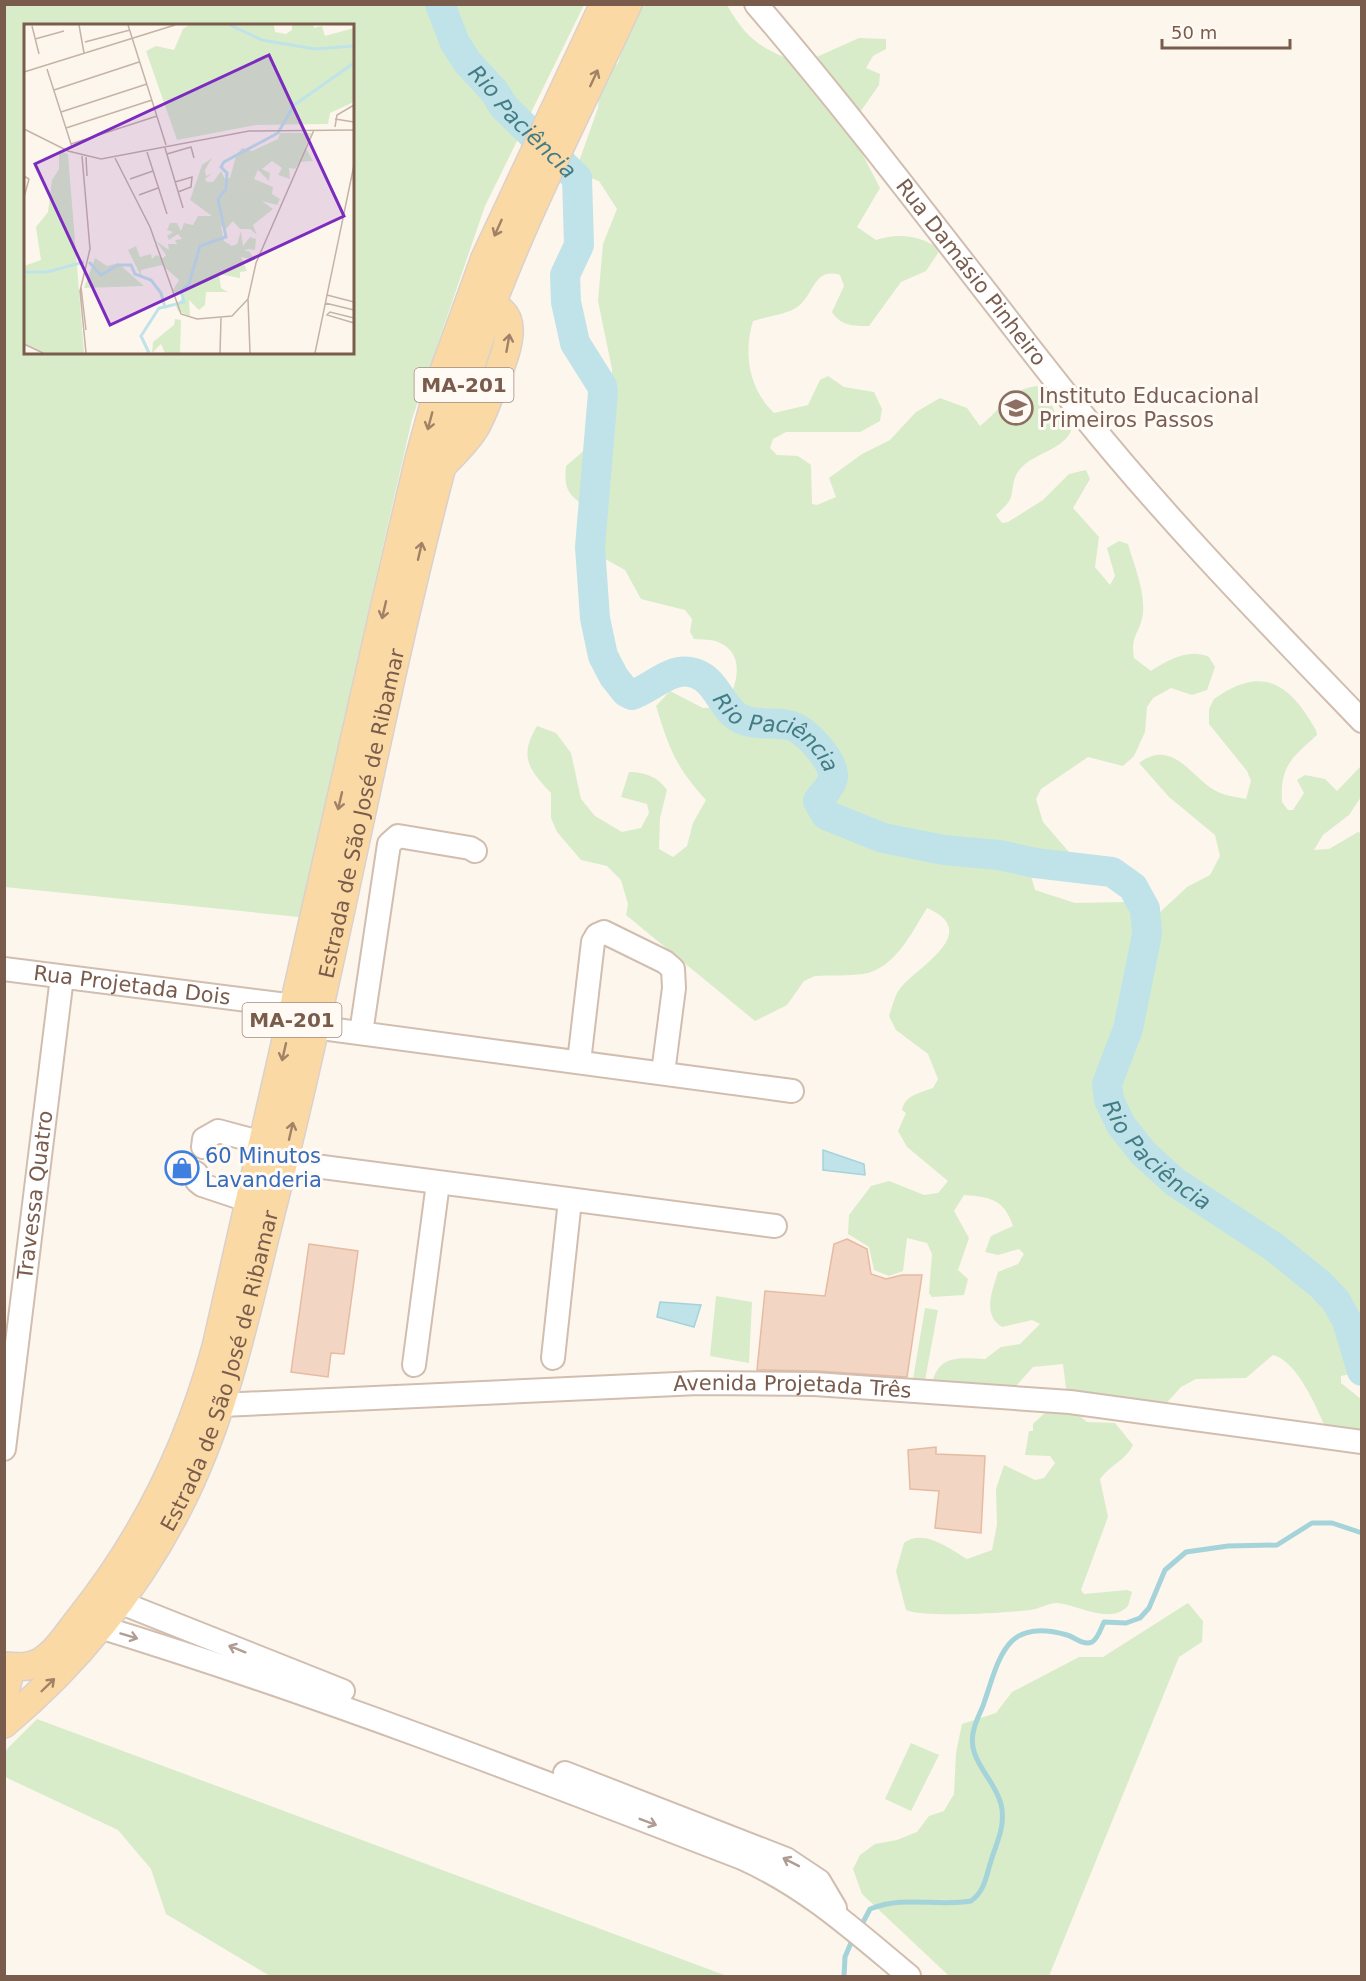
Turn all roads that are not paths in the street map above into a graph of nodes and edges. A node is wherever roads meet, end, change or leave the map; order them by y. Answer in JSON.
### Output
{"nodes":[{"id":1,"x":604,"y":4,"type":"edge"},
{"id":2,"x":628,"y":4,"type":"edge"},
{"id":3,"x":756,"y":4,"type":"edge"},
{"id":4,"x":558,"y":127,"type":"junction"},
{"id":5,"x":480,"y":305,"type":"junction"},
{"id":6,"x":1362,"y":721,"type":"edge"},
{"id":7,"x":475,"y":851,"type":"dead end"},
{"id":8,"x":4,"y":969,"type":"edge"},
{"id":9,"x":62,"y":977,"type":"junction"},
{"id":10,"x":295,"y":1006,"type":"junction"},
{"id":11,"x":314,"y":1027,"type":"junction"},
{"id":12,"x":361,"y":1033,"type":"junction"},
{"id":13,"x":579,"y":1062,"type":"junction"},
{"id":14,"x":663,"y":1073,"type":"junction"},
{"id":15,"x":792,"y":1091,"type":"dead end"},
{"id":16,"x":263,"y":1143,"type":"junction"},
{"id":17,"x":203,"y":1147,"type":"dead end"},
{"id":18,"x":284,"y":1162,"type":"junction"},
{"id":19,"x":196,"y":1173,"type":"dead end"},
{"id":20,"x":438,"y":1183,"type":"junction"},
{"id":21,"x":570,"y":1200,"type":"junction"},
{"id":22,"x":250,"y":1201,"type":"junction"},
{"id":23,"x":775,"y":1226,"type":"dead end"},
{"id":24,"x":553,"y":1358,"type":"dead end"},
{"id":25,"x":414,"y":1365,"type":"dead end"},
{"id":26,"x":221,"y":1405,"type":"junction"},
{"id":27,"x":1362,"y":1442,"type":"edge"},
{"id":28,"x":4,"y":1449,"type":"edge"},
{"id":29,"x":119,"y":1602,"type":"junction"},
{"id":30,"x":100,"y":1627,"type":"junction"},
{"id":31,"x":5,"y":1666,"type":"edge"},
{"id":32,"x":266,"y":1671,"type":"junction"},
{"id":33,"x":4,"y":1696,"type":"edge"},
{"id":34,"x":4,"y":1724,"type":"edge"},
{"id":35,"x":909,"y":1977,"type":"edge"}],
"edges":[{"from":1,"to":4,"type":"main road","name":"Estrada de São José de Ribamar","number":"MA-201"},
{"from":4,"to":2,"type":"main road","name":"Estrada de São José de Ribamar","number":"MA-201","one_way":true},
{"from":3,"to":6,"type":"street","name":"Rua Damásio Pinheiro"},
{"from":4,"to":5,"type":"main road","name":"Estrada de São José de Ribamar","number":"MA-201"},
{"from":5,"to":10,"type":"main road","name":"Estrada de São José de Ribamar","number":"MA-201","one_way":true},
{"from":11,"to":5,"type":"main road","name":"Estrada de São José de Ribamar","number":"MA-201","one_way":true},
{"from":7,"to":12,"type":"street"},
{"from":8,"to":9,"type":"street","name":"Rua Projetada Dois"},
{"from":9,"to":10,"type":"street","name":"Rua Projetada Dois"},
{"from":9,"to":28,"type":"street","name":"Travessa Quatro"},
{"from":10,"to":16,"type":"main road","name":"Estrada de São José de Ribamar","number":"MA-201","one_way":true},
{"from":11,"to":12,"type":"street"},
{"from":18,"to":11,"type":"main road","name":"Estrada de São José de Ribamar","number":"MA-201","one_way":true},
{"from":12,"to":13,"type":"street"},
{"from":13,"to":14,"type":"street"},
{"from":13,"to":14,"type":"street"},
{"from":14,"to":15,"type":"street"},
{"from":16,"to":17,"type":"street"},
{"from":16,"to":22,"type":"main road","name":"Estrada de São José de Ribamar","number":"MA-201"},
{"from":18,"to":20,"type":"street"},
{"from":18,"to":26,"type":"main road","name":"Estrada de São José de Ribamar","number":"MA-201"},
{"from":19,"to":22,"type":"street"},
{"from":20,"to":21,"type":"street"},
{"from":20,"to":25,"type":"street"},
{"from":21,"to":23,"type":"street"},
{"from":21,"to":24,"type":"street"},
{"from":22,"to":31,"type":"main road","name":"Estrada de São José de Ribamar","number":"MA-201"},
{"from":26,"to":27,"type":"street","name":"Avenida Projetada Três"},
{"from":26,"to":29,"type":"main road","name":"Estrada de São José de Ribamar","number":"MA-201"},
{"from":29,"to":30,"type":"main road","name":"Estrada de São José de Ribamar","number":"MA-201"},
{"from":32,"to":29,"type":"street","one_way":true},
{"from":30,"to":32,"type":"street","one_way":true},
{"from":34,"to":30,"type":"main road","name":"Estrada de São José de Ribamar","number":"MA-201","one_way":true},
{"from":31,"to":33,"type":"main road"},
{"from":32,"to":35,"type":"street"}]}
